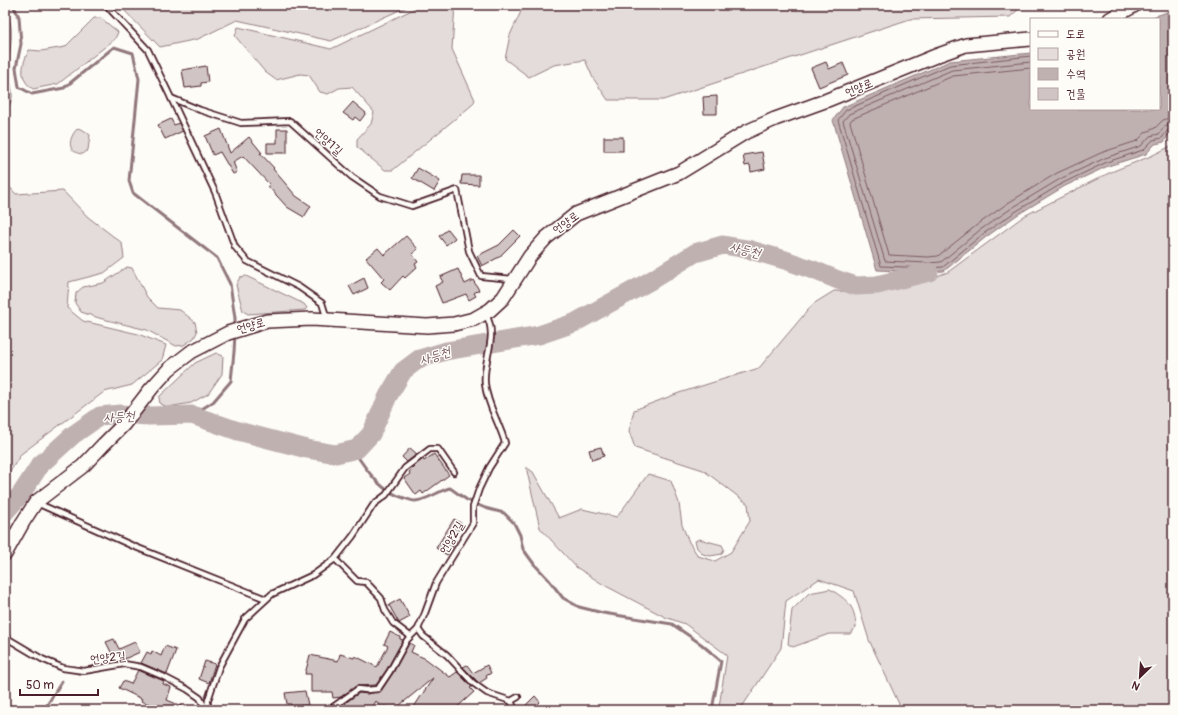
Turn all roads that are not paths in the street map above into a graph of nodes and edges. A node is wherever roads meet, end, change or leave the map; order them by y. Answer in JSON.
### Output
{"nodes":[{"id":1,"x":106,"y":5,"type":"edge"},
{"id":2,"x":1135,"y":5,"type":"edge"},
{"id":3,"x":1112,"y":18,"type":"edge"},
{"id":4,"x":1030,"y":39,"type":"edge"},
{"id":5,"x":171,"y":98,"type":"junction"},
{"id":6,"x":516,"y":279,"type":"junction"},
{"id":7,"x":485,"y":313,"type":"junction"},
{"id":8,"x":328,"y":320,"type":"junction"},
{"id":9,"x":454,"y":472,"type":"dead end"},
{"id":10,"x":36,"y":502,"type":"junction"},
{"id":11,"x":5,"y":554,"type":"edge"},
{"id":12,"x":335,"y":559,"type":"junction"},
{"id":13,"x":266,"y":599,"type":"junction"},
{"id":14,"x":418,"y":629,"type":"junction"},
{"id":15,"x":410,"y":636,"type":"junction"},
{"id":16,"x":5,"y":637,"type":"edge"},
{"id":17,"x":518,"y":696,"type":"dead end"},
{"id":18,"x":511,"y":701,"type":"junction"},
{"id":19,"x":207,"y":710,"type":"edge"},
{"id":20,"x":332,"y":710,"type":"edge"},
{"id":21,"x":515,"y":710,"type":"edge"}],
"edges":[{"from":1,"to":5,"type":"lane"},
{"from":2,"to":3,"type":"street"},
{"from":4,"to":6,"type":"street","name":"언양로"},
{"from":5,"to":6,"type":"lane","name":"언양1길"},
{"from":5,"to":8,"type":"lane"},
{"from":6,"to":7,"type":"street","name":"언양로"},
{"from":7,"to":8,"type":"street","name":"언양로"},
{"from":7,"to":14,"type":"lane","name":"언양2길"},
{"from":8,"to":10,"type":"street","name":"언양로"},
{"from":9,"to":12,"type":"lane"},
{"from":10,"to":11,"type":"street"},
{"from":10,"to":13,"type":"lane"},
{"from":12,"to":13,"type":"lane"},
{"from":12,"to":15,"type":"lane"},
{"from":13,"to":19,"type":"lane"},
{"from":14,"to":15,"type":"lane","name":"언양2길"},
{"from":14,"to":18,"type":"lane"},
{"from":15,"to":20,"type":"lane","name":"언양2길"},
{"from":16,"to":19,"type":"lane","name":"언양2길"},
{"from":17,"to":18,"type":"lane"},
{"from":18,"to":21,"type":"lane"}]}
